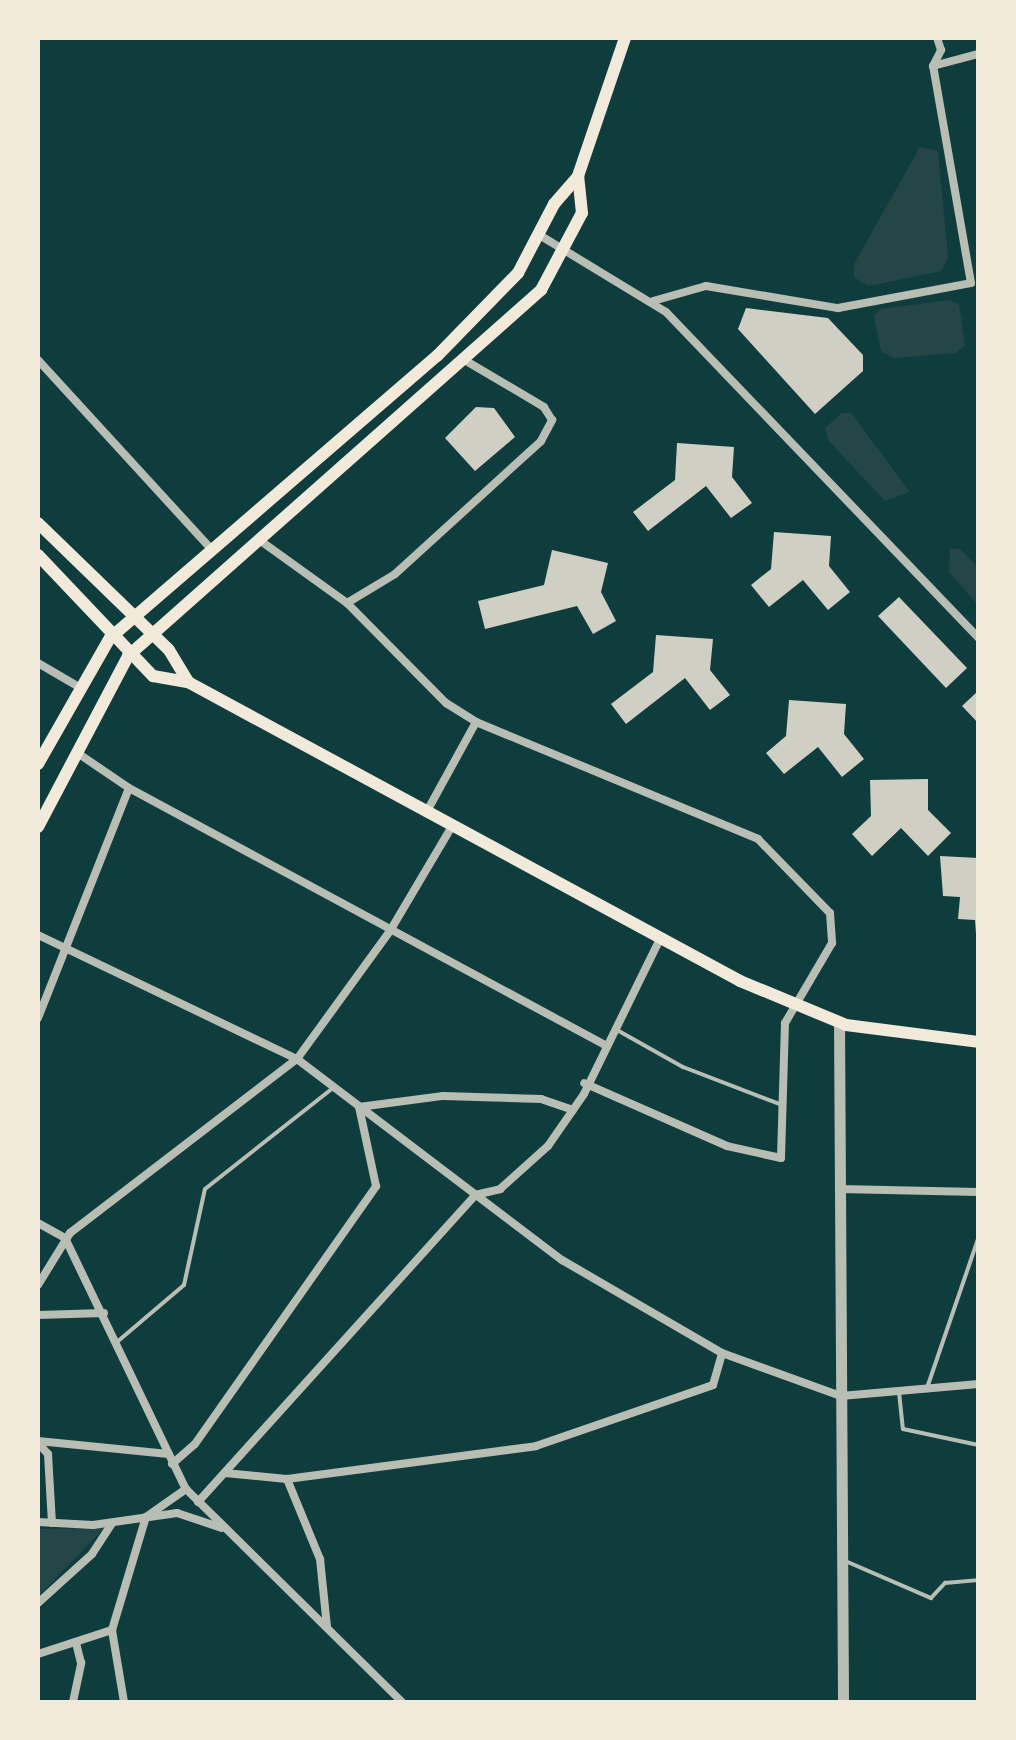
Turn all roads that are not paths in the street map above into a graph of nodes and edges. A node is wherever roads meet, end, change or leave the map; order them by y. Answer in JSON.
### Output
{"nodes":[{"id":1,"x":937,"y":38,"type":"edge"},
{"id":2,"x":623,"y":39,"type":"edge"},
{"id":3,"x":978,"y":54,"type":"edge"},
{"id":4,"x":933,"y":66,"type":"junction"},
{"id":5,"x":578,"y":176,"type":"junction"},
{"id":6,"x":541,"y":236,"type":"junction"},
{"id":7,"x":565,"y":250,"type":"junction"},
{"id":8,"x":653,"y":301,"type":"junction"},
{"id":9,"x":38,"y":360,"type":"edge"},
{"id":10,"x":468,"y":362,"type":"junction"},
{"id":11,"x":38,"y":523,"type":"edge"},
{"id":12,"x":257,"y":539,"type":"junction"},
{"id":13,"x":210,"y":548,"type":"junction"},
{"id":14,"x":38,"y":555,"type":"edge"},
{"id":15,"x":347,"y":603,"type":"junction"},
{"id":16,"x":131,"y":617,"type":"junction"},
{"id":17,"x":150,"y":634,"type":"junction"},
{"id":18,"x":978,"y":637,"type":"edge"},
{"id":19,"x":110,"y":638,"type":"junction"},
{"id":20,"x":128,"y":656,"type":"junction"},
{"id":21,"x":38,"y":663,"type":"edge"},
{"id":22,"x":188,"y":682,"type":"junction"},
{"id":23,"x":79,"y":687,"type":"junction"},
{"id":24,"x":476,"y":722,"type":"junction"},
{"id":25,"x":76,"y":752,"type":"junction"},
{"id":26,"x":38,"y":764,"type":"edge"},
{"id":27,"x":129,"y":788,"type":"junction"},
{"id":28,"x":425,"y":814,"type":"junction"},
{"id":29,"x":38,"y":827,"type":"edge"},
{"id":30,"x":451,"y":828,"type":"junction"},
{"id":31,"x":390,"y":931,"type":"junction"},
{"id":32,"x":38,"y":935,"type":"edge"},
{"id":33,"x":660,"y":939,"type":"junction"},
{"id":34,"x":67,"y":949,"type":"junction"},
{"id":35,"x":795,"y":1004,"type":"junction"},
{"id":36,"x":38,"y":1018,"type":"edge"},
{"id":37,"x":839,"y":1022,"type":"junction"},
{"id":38,"x":614,"y":1028,"type":"junction"},
{"id":39,"x":978,"y":1042,"type":"edge"},
{"id":40,"x":605,"y":1045,"type":"junction"},
{"id":41,"x":297,"y":1059,"type":"junction"},
{"id":42,"x":584,"y":1083,"type":"junction"},
{"id":43,"x":333,"y":1087,"type":"junction"},
{"id":44,"x":782,"y":1105,"type":"junction"},
{"id":45,"x":359,"y":1107,"type":"junction"},
{"id":46,"x":573,"y":1110,"type":"junction"},
{"id":47,"x":840,"y":1189,"type":"junction"},
{"id":48,"x":978,"y":1192,"type":"edge"},
{"id":49,"x":475,"y":1195,"type":"junction"},
{"id":50,"x":38,"y":1223,"type":"edge"},
{"id":51,"x":65,"y":1238,"type":"junction"},
{"id":52,"x":978,"y":1239,"type":"edge"},
{"id":53,"x":38,"y":1285,"type":"edge"},
{"id":54,"x":104,"y":1313,"type":"junction"},
{"id":55,"x":38,"y":1315,"type":"edge"},
{"id":56,"x":117,"y":1342,"type":"junction"},
{"id":57,"x":722,"y":1353,"type":"junction"},
{"id":58,"x":978,"y":1384,"type":"edge"},
{"id":59,"x":927,"y":1388,"type":"junction"},
{"id":60,"x":899,"y":1391,"type":"junction"},
{"id":61,"x":841,"y":1396,"type":"junction"},
{"id":62,"x":38,"y":1442,"type":"edge"},
{"id":63,"x":978,"y":1445,"type":"edge"},
{"id":64,"x":168,"y":1454,"type":"junction"},
{"id":65,"x":172,"y":1464,"type":"junction"},
{"id":66,"x":225,"y":1473,"type":"junction"},
{"id":67,"x":287,"y":1479,"type":"junction"},
{"id":68,"x":186,"y":1489,"type":"junction"},
{"id":69,"x":198,"y":1502,"type":"junction"},
{"id":70,"x":146,"y":1517,"type":"junction"},
{"id":71,"x":38,"y":1522,"type":"edge"},
{"id":72,"x":52,"y":1523,"type":"junction"},
{"id":73,"x":112,"y":1523,"type":"junction"},
{"id":74,"x":226,"y":1529,"type":"junction"},
{"id":75,"x":842,"y":1560,"type":"junction"},
{"id":76,"x":978,"y":1580,"type":"edge"},
{"id":77,"x":38,"y":1603,"type":"edge"},
{"id":78,"x":327,"y":1628,"type":"junction"},
{"id":79,"x":112,"y":1630,"type":"junction"},
{"id":80,"x":76,"y":1643,"type":"junction"},
{"id":81,"x":38,"y":1654,"type":"edge"},
{"id":82,"x":391,"y":1698,"type":"edge"},
{"id":83,"x":73,"y":1702,"type":"edge"},
{"id":84,"x":124,"y":1702,"type":"edge"},
{"id":85,"x":402,"y":1702,"type":"edge"},
{"id":86,"x":843,"y":1702,"type":"edge"}],
"edges":[{"from":1,"to":4,"type":"street"},
{"from":2,"to":5,"type":"main road"},
{"from":3,"to":4,"type":"street"},
{"from":4,"to":8,"type":"street"},
{"from":5,"to":6,"type":"main road"},
{"from":5,"to":7,"type":"main road"},
{"from":6,"to":7,"type":"street"},
{"from":6,"to":13,"type":"main road"},
{"from":7,"to":8,"type":"street"},
{"from":7,"to":10,"type":"main road"},
{"from":8,"to":18,"type":"street"},
{"from":9,"to":13,"type":"street"},
{"from":10,"to":12,"type":"main road"},
{"from":10,"to":15,"type":"street"},
{"from":11,"to":16,"type":"main road"},
{"from":12,"to":15,"type":"street"},
{"from":12,"to":17,"type":"main road"},
{"from":13,"to":16,"type":"main road"},
{"from":14,"to":19,"type":"main road"},
{"from":15,"to":24,"type":"street"},
{"from":16,"to":17,"type":"main road"},
{"from":16,"to":19,"type":"main road"},
{"from":17,"to":20,"type":"main road"},
{"from":17,"to":22,"type":"main road"},
{"from":19,"to":20,"type":"main road"},
{"from":19,"to":23,"type":"main road"},
{"from":20,"to":22,"type":"main road"},
{"from":20,"to":25,"type":"main road"},
{"from":21,"to":23,"type":"street"},
{"from":22,"to":28,"type":"main road"},
{"from":23,"to":26,"type":"main road"},
{"from":24,"to":28,"type":"street"},
{"from":24,"to":35,"type":"street"},
{"from":25,"to":27,"type":"street"},
{"from":25,"to":29,"type":"main road"},
{"from":27,"to":31,"type":"street"},
{"from":27,"to":34,"type":"street"},
{"from":28,"to":30,"type":"main road"},
{"from":30,"to":31,"type":"street"},
{"from":30,"to":33,"type":"main road"},
{"from":31,"to":40,"type":"street"},
{"from":31,"to":41,"type":"street"},
{"from":32,"to":34,"type":"street"},
{"from":33,"to":35,"type":"main road"},
{"from":33,"to":38,"type":"street"},
{"from":34,"to":36,"type":"street"},
{"from":34,"to":41,"type":"street"},
{"from":35,"to":37,"type":"main road"},
{"from":35,"to":44,"type":"street"},
{"from":37,"to":39,"type":"main road"},
{"from":37,"to":47,"type":"street"},
{"from":38,"to":40,"type":"street"},
{"from":38,"to":44,"type":"lane"},
{"from":40,"to":42,"type":"street"},
{"from":41,"to":43,"type":"street"},
{"from":41,"to":51,"type":"street"},
{"from":42,"to":44,"type":"street"},
{"from":42,"to":46,"type":"street"},
{"from":43,"to":45,"type":"street"},
{"from":43,"to":56,"type":"lane"},
{"from":45,"to":46,"type":"street"},
{"from":45,"to":49,"type":"street"},
{"from":45,"to":65,"type":"street"},
{"from":46,"to":49,"type":"street"},
{"from":47,"to":48,"type":"street"},
{"from":47,"to":61,"type":"street"},
{"from":49,"to":57,"type":"street"},
{"from":49,"to":66,"type":"street"},
{"from":50,"to":51,"type":"street"},
{"from":51,"to":53,"type":"street"},
{"from":51,"to":54,"type":"street"},
{"from":52,"to":59,"type":"lane"},
{"from":54,"to":55,"type":"street"},
{"from":54,"to":56,"type":"street"},
{"from":56,"to":64,"type":"street"},
{"from":57,"to":61,"type":"street"},
{"from":57,"to":67,"type":"street"},
{"from":58,"to":59,"type":"street"},
{"from":59,"to":60,"type":"street"},
{"from":60,"to":61,"type":"street"},
{"from":60,"to":63,"type":"lane"},
{"from":61,"to":75,"type":"street"},
{"from":62,"to":64,"type":"street"},
{"from":62,"to":72,"type":"street"},
{"from":64,"to":65,"type":"street"},
{"from":65,"to":68,"type":"street"},
{"from":66,"to":67,"type":"street"},
{"from":66,"to":69,"type":"street"},
{"from":67,"to":78,"type":"street"},
{"from":68,"to":69,"type":"street"},
{"from":68,"to":70,"type":"street"},
{"from":69,"to":74,"type":"street"},
{"from":70,"to":73,"type":"street"},
{"from":70,"to":74,"type":"street"},
{"from":70,"to":79,"type":"street"},
{"from":71,"to":72,"type":"street"},
{"from":72,"to":73,"type":"street"},
{"from":73,"to":77,"type":"street"},
{"from":74,"to":78,"type":"street"},
{"from":75,"to":76,"type":"lane"},
{"from":75,"to":86,"type":"street"},
{"from":78,"to":82,"type":"street"},
{"from":79,"to":80,"type":"street"},
{"from":79,"to":84,"type":"street"},
{"from":80,"to":81,"type":"street"},
{"from":80,"to":83,"type":"street"},
{"from":82,"to":85,"type":"street"}]}
